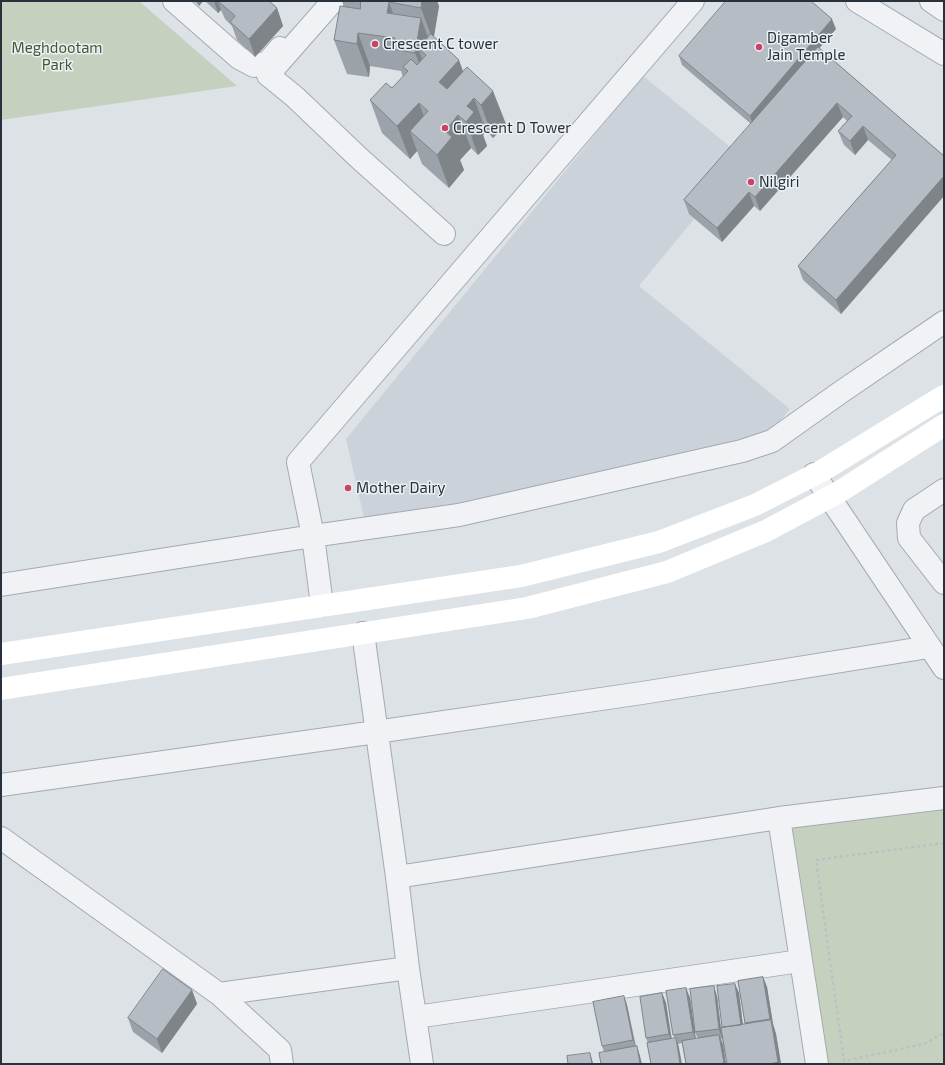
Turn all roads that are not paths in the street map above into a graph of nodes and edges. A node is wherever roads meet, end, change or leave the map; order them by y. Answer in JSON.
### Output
{"nodes":[{"id":1,"x":174,"y":1,"type":"edge"},
{"id":2,"x":319,"y":1,"type":"edge"},
{"id":3,"x":333,"y":1,"type":"edge"},
{"id":4,"x":693,"y":1,"type":"edge"},
{"id":5,"x":857,"y":1,"type":"edge"},
{"id":6,"x":931,"y":1,"type":"edge"},
{"id":7,"x":944,"y":10,"type":"edge"},
{"id":8,"x":944,"y":54,"type":"edge"},
{"id":9,"x":444,"y":234,"type":"dead end"},
{"id":10,"x":944,"y":322,"type":"edge"},
{"id":11,"x":944,"y":396,"type":"edge"},
{"id":12,"x":944,"y":425,"type":"edge"},
{"id":13,"x":814,"y":474,"type":"junction"},
{"id":14,"x":944,"y":490,"type":"edge"},
{"id":15,"x":830,"y":497,"type":"junction"},
{"id":16,"x":313,"y":536,"type":"junction"},
{"id":17,"x":944,"y":583,"type":"edge"},
{"id":18,"x":1,"y":585,"type":"edge"},
{"id":19,"x":322,"y":605,"type":"junction"},
{"id":20,"x":363,"y":633,"type":"junction"},
{"id":21,"x":929,"y":647,"type":"junction"},
{"id":22,"x":1,"y":654,"type":"edge"},
{"id":23,"x":944,"y":668,"type":"edge"},
{"id":24,"x":1,"y":689,"type":"edge"},
{"id":25,"x":376,"y":732,"type":"junction"},
{"id":26,"x":1,"y":785,"type":"edge"},
{"id":27,"x":944,"y":798,"type":"edge"},
{"id":28,"x":778,"y":818,"type":"junction"},
{"id":29,"x":1,"y":838,"type":"edge"},
{"id":30,"x":397,"y":877,"type":"junction"},
{"id":31,"x":800,"y":961,"type":"junction"},
{"id":32,"x":408,"y":968,"type":"junction"},
{"id":33,"x":219,"y":994,"type":"junction"},
{"id":34,"x":416,"y":1017,"type":"junction"},
{"id":35,"x":282,"y":1064,"type":"edge"},
{"id":36,"x":422,"y":1064,"type":"edge"},
{"id":37,"x":817,"y":1064,"type":"edge"}],
"edges":[{"from":1,"to":2,"type":"street"},
{"from":3,"to":9,"type":"street"},
{"from":4,"to":16,"type":"street"},
{"from":5,"to":8,"type":"street"},
{"from":6,"to":7,"type":"street"},
{"from":10,"to":16,"type":"street"},
{"from":11,"to":13,"type":"street"},
{"from":12,"to":15,"type":"street"},
{"from":13,"to":15,"type":"street"},
{"from":13,"to":19,"type":"street"},
{"from":14,"to":17,"type":"street"},
{"from":15,"to":20,"type":"street"},
{"from":15,"to":21,"type":"street"},
{"from":16,"to":18,"type":"street"},
{"from":16,"to":19,"type":"street"},
{"from":19,"to":22,"type":"street"},
{"from":20,"to":24,"type":"street"},
{"from":20,"to":25,"type":"street"},
{"from":21,"to":23,"type":"street"},
{"from":21,"to":25,"type":"street"},
{"from":25,"to":26,"type":"street"},
{"from":25,"to":30,"type":"street"},
{"from":27,"to":28,"type":"street"},
{"from":28,"to":30,"type":"street"},
{"from":28,"to":31,"type":"street"},
{"from":29,"to":33,"type":"street"},
{"from":30,"to":32,"type":"street"},
{"from":31,"to":34,"type":"street"},
{"from":31,"to":37,"type":"street"},
{"from":32,"to":33,"type":"street"},
{"from":32,"to":34,"type":"street"},
{"from":33,"to":35,"type":"street"},
{"from":34,"to":36,"type":"street"}]}
